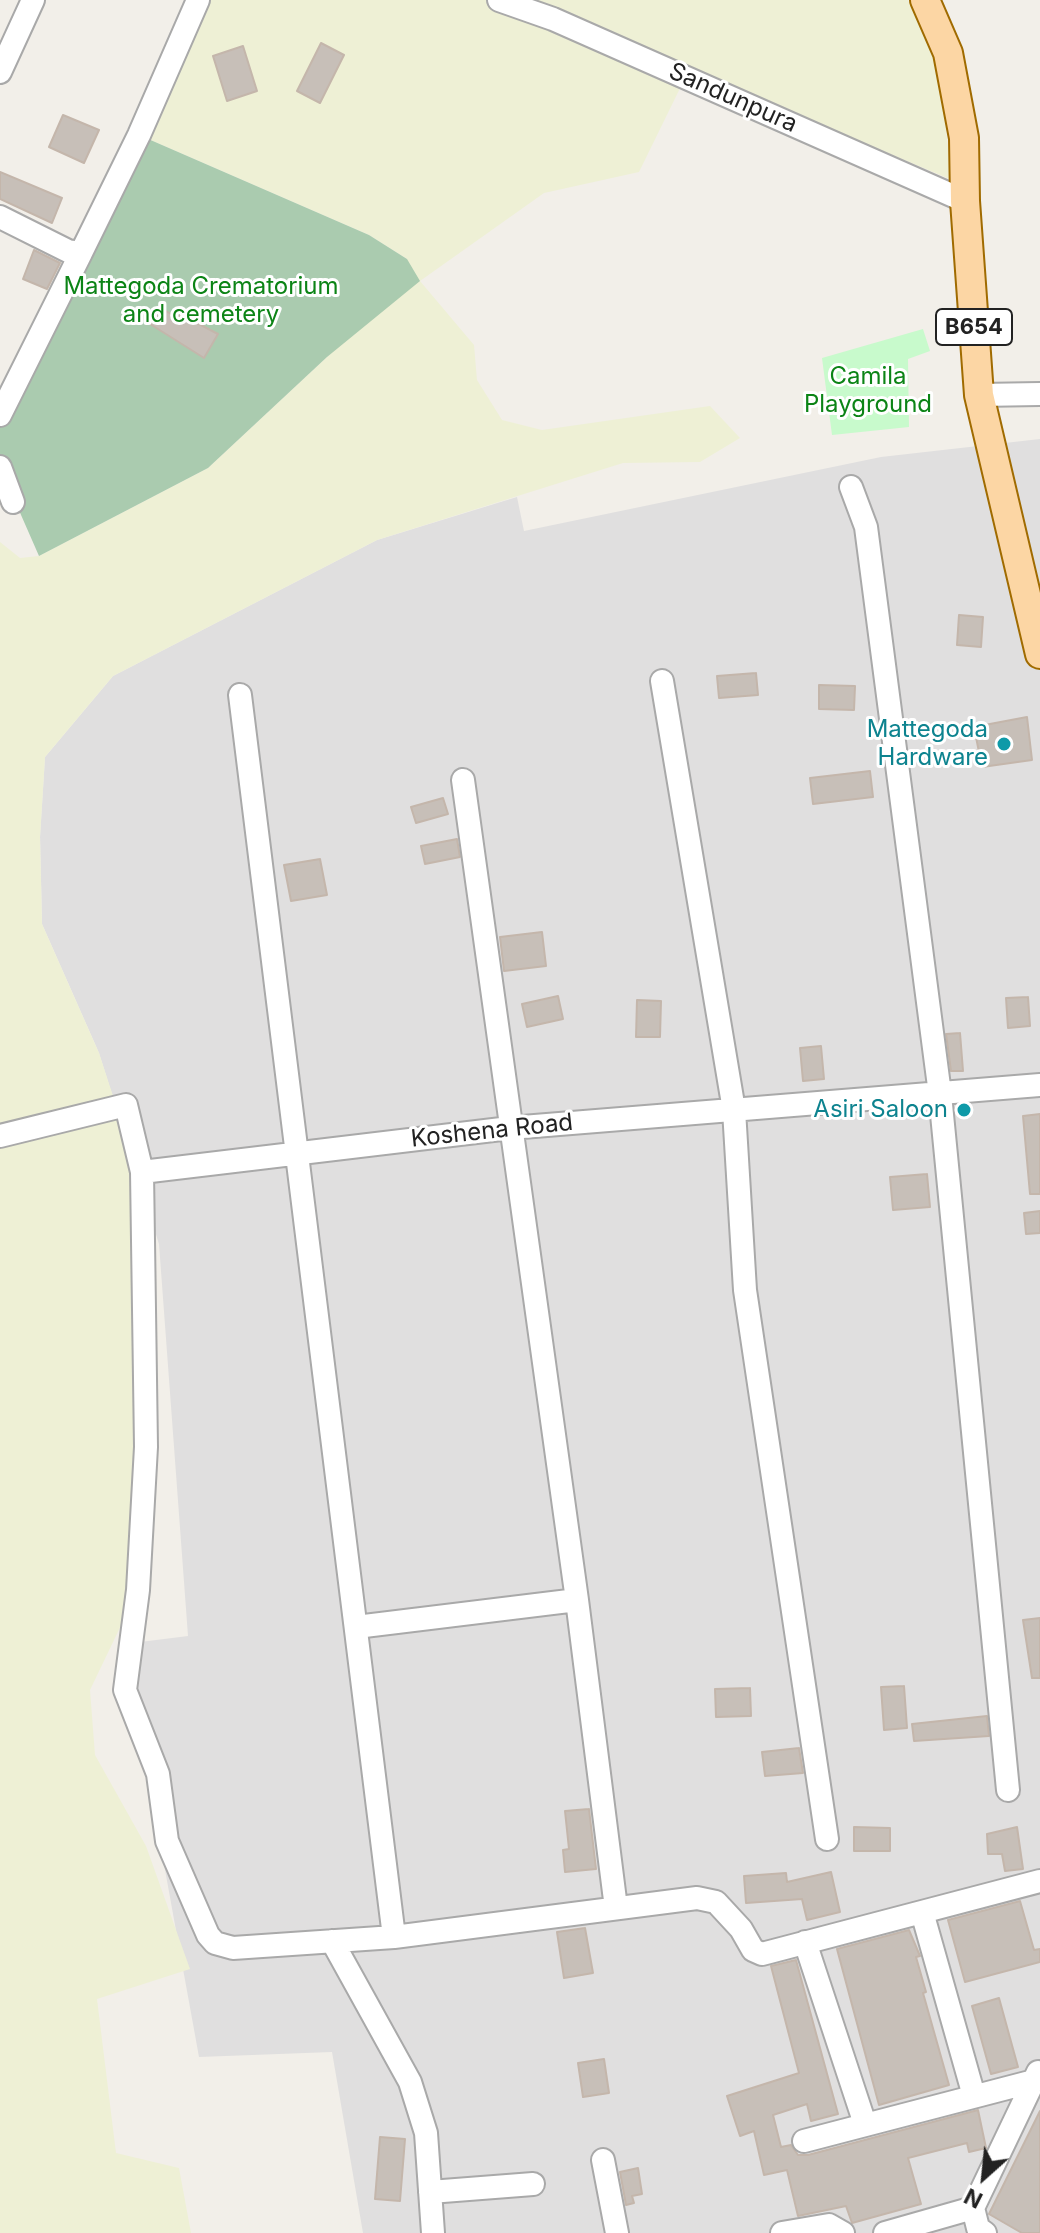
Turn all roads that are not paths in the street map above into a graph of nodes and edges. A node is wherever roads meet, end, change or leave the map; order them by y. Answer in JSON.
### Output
{"nodes":[{"id":1,"x":33,"y":0,"type":"edge"},
{"id":2,"x":198,"y":0,"type":"edge"},
{"id":3,"x":499,"y":0,"type":"edge"},
{"id":4,"x":925,"y":0,"type":"edge"},
{"id":5,"x":0,"y":72,"type":"edge"},
{"id":6,"x":965,"y":201,"type":"junction"},
{"id":7,"x":0,"y":217,"type":"edge"},
{"id":8,"x":81,"y":253,"type":"junction"},
{"id":9,"x":1040,"y":394,"type":"edge"},
{"id":10,"x":979,"y":395,"type":"junction"},
{"id":11,"x":0,"y":415,"type":"edge"},
{"id":12,"x":0,"y":467,"type":"edge"},
{"id":13,"x":851,"y":487,"type":"dead end"},
{"id":14,"x":13,"y":502,"type":"dead end"},
{"id":15,"x":1040,"y":654,"type":"edge"},
{"id":16,"x":662,"y":681,"type":"dead end"},
{"id":17,"x":240,"y":695,"type":"dead end"},
{"id":18,"x":463,"y":780,"type":"dead end"},
{"id":19,"x":1040,"y":1085,"type":"edge"},
{"id":20,"x":940,"y":1094,"type":"junction"},
{"id":21,"x":734,"y":1110,"type":"junction"},
{"id":22,"x":510,"y":1128,"type":"junction"},
{"id":23,"x":0,"y":1136,"type":"edge"},
{"id":24,"x":298,"y":1153,"type":"junction"},
{"id":25,"x":142,"y":1172,"type":"junction"},
{"id":26,"x":577,"y":1600,"type":"junction"},
{"id":27,"x":356,"y":1627,"type":"junction"},
{"id":28,"x":1008,"y":1790,"type":"dead end"},
{"id":29,"x":827,"y":1839,"type":"dead end"},
{"id":30,"x":1039,"y":1885,"type":"edge"},
{"id":31,"x":616,"y":1908,"type":"junction"},
{"id":32,"x":922,"y":1912,"type":"junction"},
{"id":33,"x":394,"y":1937,"type":"junction"},
{"id":34,"x":332,"y":1941,"type":"junction"},
{"id":35,"x":805,"y":1942,"type":"junction"},
{"id":36,"x":1037,"y":2074,"type":"edge"},
{"id":37,"x":974,"y":2096,"type":"junction"},
{"id":38,"x":865,"y":2124,"type":"junction"},
{"id":39,"x":804,"y":2141,"type":"dead end"},
{"id":40,"x":603,"y":2160,"type":"dead end"},
{"id":41,"x":533,"y":2184,"type":"dead end"},
{"id":42,"x":430,"y":2192,"type":"junction"},
{"id":43,"x":973,"y":2208,"type":"junction"},
{"id":44,"x":433,"y":2233,"type":"edge"},
{"id":45,"x":617,"y":2233,"type":"edge"},
{"id":46,"x":782,"y":2233,"type":"edge"},
{"id":47,"x":843,"y":2233,"type":"edge"},
{"id":48,"x":885,"y":2233,"type":"edge"},
{"id":49,"x":985,"y":2233,"type":"edge"}],
"edges":[{"from":1,"to":5,"type":"street"},
{"from":2,"to":8,"type":"street"},
{"from":3,"to":6,"type":"street","name":"Sandunpura"},
{"from":4,"to":6,"type":"main road","number":"B654"},
{"from":6,"to":10,"type":"main road","number":"B654"},
{"from":7,"to":8,"type":"street"},
{"from":8,"to":11,"type":"street"},
{"from":9,"to":10,"type":"street"},
{"from":10,"to":15,"type":"main road","number":"B654"},
{"from":12,"to":14,"type":"street"},
{"from":13,"to":20,"type":"street"},
{"from":16,"to":21,"type":"street"},
{"from":17,"to":24,"type":"street"},
{"from":18,"to":22,"type":"street"},
{"from":19,"to":20,"type":"street","name":"Koshena Road"},
{"from":20,"to":21,"type":"street","name":"Koshena Road"},
{"from":20,"to":28,"type":"street"},
{"from":21,"to":22,"type":"street","name":"Koshena Road"},
{"from":21,"to":29,"type":"street"},
{"from":22,"to":24,"type":"street","name":"Koshena Road"},
{"from":22,"to":26,"type":"street"},
{"from":23,"to":25,"type":"street"},
{"from":24,"to":25,"type":"street","name":"Koshena Road"},
{"from":24,"to":27,"type":"street"},
{"from":25,"to":34,"type":"street"},
{"from":26,"to":27,"type":"street"},
{"from":26,"to":31,"type":"street"},
{"from":27,"to":33,"type":"street"},
{"from":30,"to":32,"type":"street"},
{"from":31,"to":33,"type":"street"},
{"from":31,"to":35,"type":"street"},
{"from":32,"to":35,"type":"street"},
{"from":32,"to":37,"type":"street"},
{"from":33,"to":34,"type":"street"},
{"from":34,"to":42,"type":"street"},
{"from":35,"to":38,"type":"street"},
{"from":36,"to":37,"type":"street"},
{"from":36,"to":43,"type":"street"},
{"from":37,"to":38,"type":"street"},
{"from":38,"to":39,"type":"street"},
{"from":40,"to":45,"type":"street"},
{"from":41,"to":42,"type":"street"},
{"from":42,"to":44,"type":"street"},
{"from":43,"to":48,"type":"street"},
{"from":43,"to":49,"type":"street"},
{"from":46,"to":47,"type":"street"}]}
